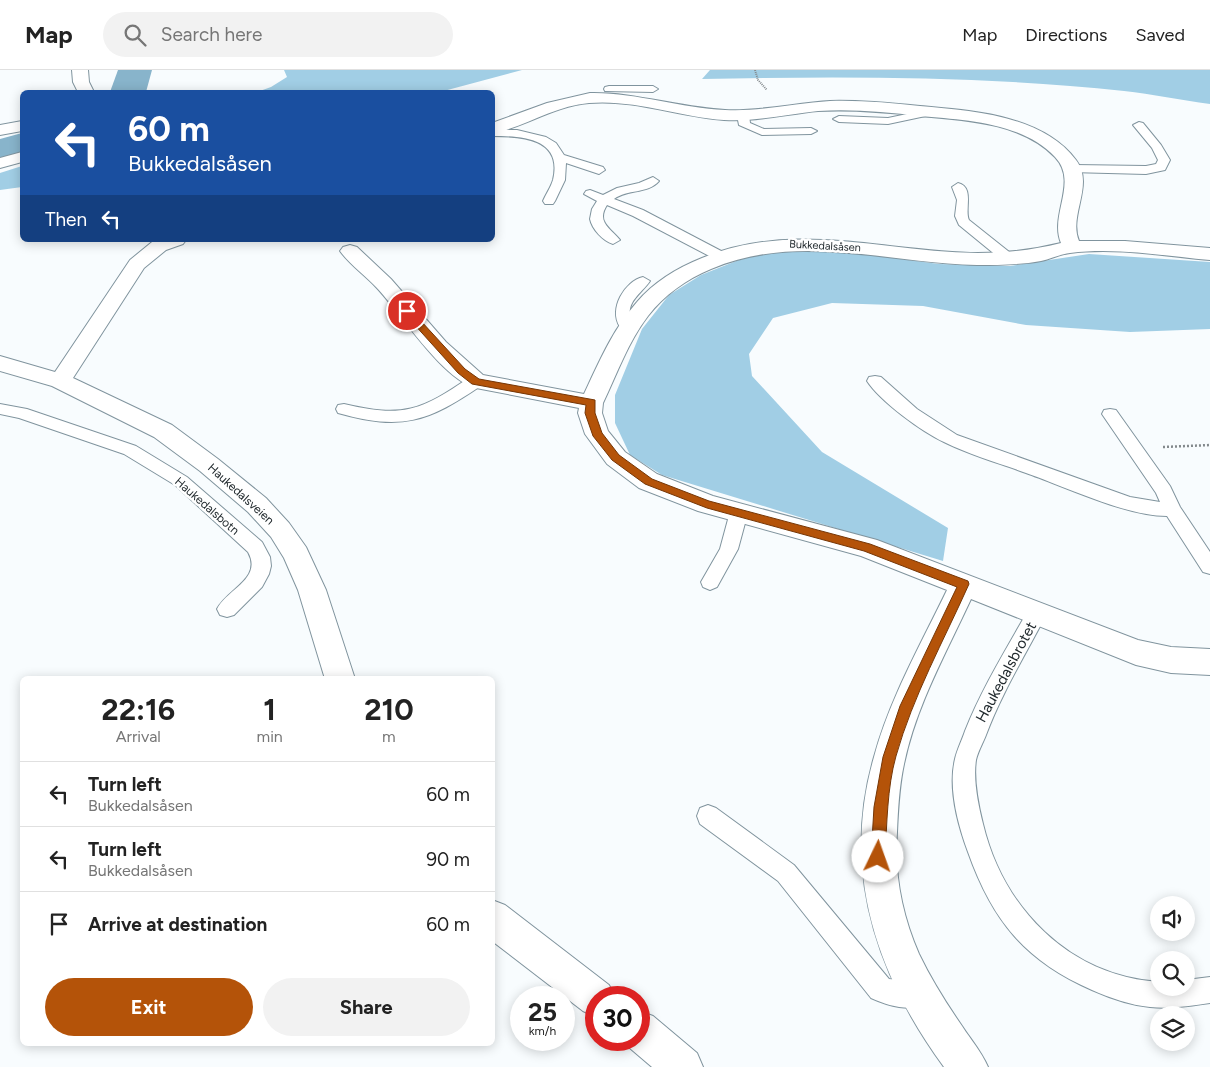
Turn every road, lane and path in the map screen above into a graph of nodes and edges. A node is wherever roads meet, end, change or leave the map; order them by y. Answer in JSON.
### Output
{"nodes":[{"id":1,"x":80,"y":70,"type":"edge"},
{"id":2,"x":628,"y":77,"type":"dead end"},
{"id":3,"x":609,"y":89,"type":"junction"},
{"id":4,"x":653,"y":89,"type":"dead end"},
{"id":5,"x":85,"y":90,"type":"edge"},
{"id":6,"x":592,"y":98,"type":"junction"},
{"id":7,"x":931,"y":112,"type":"junction"},
{"id":8,"x":743,"y":115,"type":"junction"},
{"id":9,"x":840,"y":119,"type":"dead end"},
{"id":10,"x":1139,"y":125,"type":"dead end"},
{"id":11,"x":20,"y":126,"type":"edge"},
{"id":12,"x":495,"y":128,"type":"edge"},
{"id":13,"x":0,"y":130,"type":"edge"},
{"id":14,"x":812,"y":131,"type":"dead end"},
{"id":15,"x":495,"y":133,"type":"edge"},
{"id":16,"x":560,"y":157,"type":"junction"},
{"id":17,"x":20,"y":158,"type":"edge"},
{"id":18,"x":0,"y":163,"type":"edge"},
{"id":19,"x":1074,"y":169,"type":"junction"},
{"id":20,"x":599,"y":170,"type":"dead end"},
{"id":21,"x":653,"y":180,"type":"dead end"},
{"id":22,"x":958,"y":187,"type":"dead end"},
{"id":23,"x":590,"y":194,"type":"dead end"},
{"id":24,"x":605,"y":200,"type":"junction"},
{"id":25,"x":548,"y":201,"type":"dead end"},
{"id":26,"x":614,"y":240,"type":"dead end"},
{"id":27,"x":170,"y":242,"type":"edge"},
{"id":28,"x":1072,"y":247,"type":"junction"},
{"id":29,"x":350,"y":251,"type":"dead end"},
{"id":30,"x":1210,"y":254,"type":"edge"},
{"id":31,"x":720,"y":256,"type":"junction"},
{"id":32,"x":1008,"y":258,"type":"junction"},
{"id":33,"x":643,"y":281,"type":"dead end"},
{"id":34,"x":632,"y":326,"type":"junction"},
{"id":35,"x":0,"y":363,"type":"edge"},
{"id":36,"x":60,"y":381,"type":"junction"},
{"id":37,"x":476,"y":381,"type":"junction"},
{"id":38,"x":874,"y":381,"type":"dead end"},
{"id":39,"x":591,"y":403,"type":"junction"},
{"id":40,"x":0,"y":409,"type":"edge"},
{"id":41,"x":344,"y":409,"type":"dead end"},
{"id":42,"x":1110,"y":414,"type":"dead end"},
{"id":43,"x":1210,"y":445,"type":"edge"},
{"id":44,"x":1135,"y":449,"type":"junction"},
{"id":45,"x":1172,"y":509,"type":"junction"},
{"id":46,"x":739,"y":512,"type":"junction"},
{"id":47,"x":1210,"y":567,"type":"edge"},
{"id":48,"x":710,"y":582,"type":"dead end"},
{"id":49,"x":964,"y":584,"type":"junction"},
{"id":50,"x":226,"y":609,"type":"dead end"},
{"id":51,"x":1037,"y":613,"type":"junction"},
{"id":52,"x":1210,"y":662,"type":"edge"},
{"id":53,"x":339,"y":676,"type":"edge"},
{"id":54,"x":708,"y":816,"type":"dead end"},
{"id":55,"x":495,"y":920,"type":"edge"},
{"id":56,"x":585,"y":990,"type":"edge"},
{"id":57,"x":1210,"y":990,"type":"edge"},
{"id":58,"x":919,"y":995,"type":"junction"},
{"id":59,"x":650,"y":1039,"type":"edge"},
{"id":60,"x":683,"y":1067,"type":"edge"},
{"id":61,"x":968,"y":1067,"type":"edge"}],
"edges":[{"from":1,"to":5,"type":"street"},
{"from":2,"to":3,"type":"lane"},
{"from":3,"to":4,"type":"lane"},
{"from":3,"to":6,"type":"lane"},
{"from":6,"to":8,"type":"street"},
{"from":6,"to":12,"type":"street"},
{"from":7,"to":8,"type":"street"},
{"from":7,"to":9,"type":"lane"},
{"from":7,"to":19,"type":"street"},
{"from":8,"to":14,"type":"lane"},
{"from":10,"to":19,"type":"lane"},
{"from":11,"to":13,"type":"street"},
{"from":15,"to":16,"type":"lane"},
{"from":16,"to":20,"type":"lane"},
{"from":16,"to":25,"type":"lane"},
{"from":17,"to":18,"type":"street"},
{"from":19,"to":28,"type":"street"},
{"from":21,"to":24,"type":"lane"},
{"from":22,"to":32,"type":"lane"},
{"from":23,"to":24,"type":"lane"},
{"from":24,"to":26,"type":"lane"},
{"from":24,"to":31,"type":"lane"},
{"from":27,"to":36,"type":"street"},
{"from":28,"to":30,"type":"street","name":"Bukkedalsåsen"},
{"from":28,"to":32,"type":"street","name":"Bukkedalsåsen"},
{"from":29,"to":37,"type":"street"},
{"from":31,"to":32,"type":"street","name":"Bukkedalsåsen"},
{"from":31,"to":34,"type":"street","name":"Bukkedalsåsen"},
{"from":33,"to":34,"type":"lane"},
{"from":34,"to":39,"type":"street","name":"Bukkedalsåsen"},
{"from":35,"to":36,"type":"street","name":"Haukedalsveien"},
{"from":36,"to":53,"type":"street","name":"Haukedalsveien"},
{"from":37,"to":39,"type":"street"},
{"from":37,"to":41,"type":"lane"},
{"from":38,"to":45,"type":"lane"},
{"from":39,"to":46,"type":"street"},
{"from":40,"to":50,"type":"lane","name":"Haukedalsbotn"},
{"from":42,"to":44,"type":"lane"},
{"from":43,"to":44,"type":"path"},
{"from":44,"to":45,"type":"lane"},
{"from":45,"to":47,"type":"lane"},
{"from":46,"to":48,"type":"lane"},
{"from":46,"to":49,"type":"street"},
{"from":49,"to":51,"type":"street","name":"Haukedalsbrotet"},
{"from":49,"to":58,"type":"street"},
{"from":51,"to":52,"type":"street","name":"Haukedalsbrotet"},
{"from":51,"to":57,"type":"lane","name":"Haukedalsbrotet"},
{"from":54,"to":58,"type":"lane"},
{"from":55,"to":56,"type":"street"},
{"from":58,"to":61,"type":"street"},
{"from":59,"to":60,"type":"street"}]}
